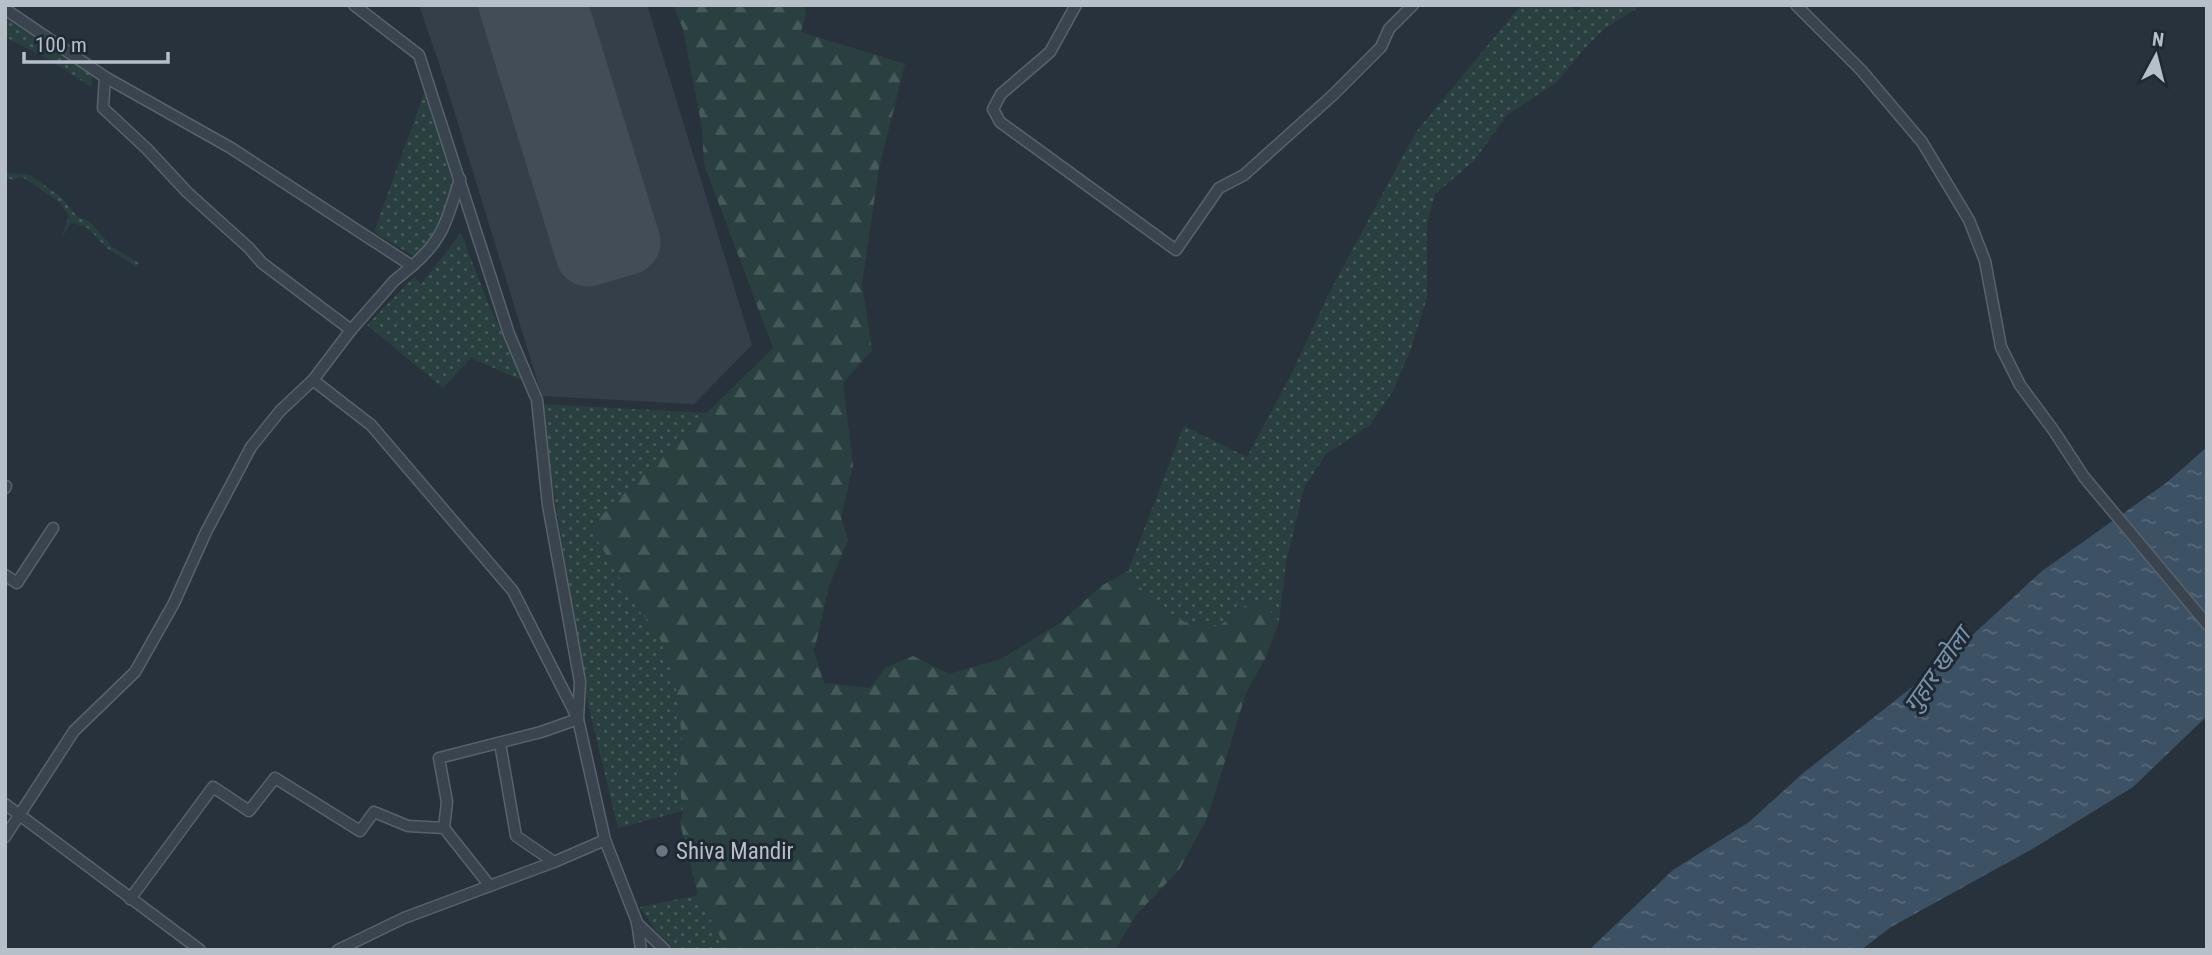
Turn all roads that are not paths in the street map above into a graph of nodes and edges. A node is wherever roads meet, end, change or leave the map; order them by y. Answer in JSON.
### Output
{"nodes":[{"id":1,"x":354,"y":5,"type":"edge"},
{"id":2,"x":1076,"y":5,"type":"edge"},
{"id":3,"x":1413,"y":5,"type":"edge"},
{"id":4,"x":1796,"y":5,"type":"edge"},
{"id":5,"x":5,"y":9,"type":"edge"},
{"id":6,"x":105,"y":77,"type":"junction"},
{"id":7,"x":460,"y":178,"type":"junction"},
{"id":8,"x":412,"y":266,"type":"junction"},
{"id":9,"x":351,"y":330,"type":"junction"},
{"id":10,"x":313,"y":380,"type":"junction"},
{"id":11,"x":52,"y":528,"type":"dead end"},
{"id":12,"x":5,"y":575,"type":"edge"},
{"id":13,"x":2207,"y":624,"type":"edge"},
{"id":14,"x":578,"y":719,"type":"junction"},
{"id":15,"x":500,"y":743,"type":"junction"},
{"id":16,"x":5,"y":804,"type":"edge"},
{"id":17,"x":19,"y":813,"type":"junction"},
{"id":18,"x":444,"y":828,"type":"junction"},
{"id":19,"x":5,"y":837,"type":"edge"},
{"id":20,"x":605,"y":840,"type":"junction"},
{"id":21,"x":554,"y":862,"type":"junction"},
{"id":22,"x":490,"y":886,"type":"junction"},
{"id":23,"x":130,"y":899,"type":"junction"},
{"id":24,"x":637,"y":922,"type":"junction"},
{"id":25,"x":200,"y":950,"type":"edge"},
{"id":26,"x":338,"y":950,"type":"edge"},
{"id":27,"x":642,"y":950,"type":"edge"},
{"id":28,"x":665,"y":950,"type":"edge"}],
"edges":[{"from":1,"to":7,"type":"street"},
{"from":2,"to":3,"type":"street"},
{"from":4,"to":13,"type":"street"},
{"from":5,"to":6,"type":"street"},
{"from":6,"to":8,"type":"street"},
{"from":6,"to":9,"type":"street"},
{"from":7,"to":8,"type":"street"},
{"from":7,"to":14,"type":"street"},
{"from":8,"to":9,"type":"street"},
{"from":9,"to":10,"type":"street"},
{"from":10,"to":14,"type":"street"},
{"from":10,"to":17,"type":"street"},
{"from":11,"to":12,"type":"street"},
{"from":14,"to":15,"type":"street"},
{"from":14,"to":20,"type":"street"},
{"from":15,"to":18,"type":"street"},
{"from":15,"to":21,"type":"street"},
{"from":16,"to":17,"type":"street"},
{"from":17,"to":19,"type":"street"},
{"from":17,"to":23,"type":"street"},
{"from":18,"to":22,"type":"street"},
{"from":18,"to":23,"type":"street"},
{"from":20,"to":21,"type":"street"},
{"from":20,"to":24,"type":"street"},
{"from":21,"to":22,"type":"street"},
{"from":22,"to":26,"type":"street"},
{"from":23,"to":25,"type":"street"},
{"from":24,"to":27,"type":"street"},
{"from":24,"to":28,"type":"street"}]}
